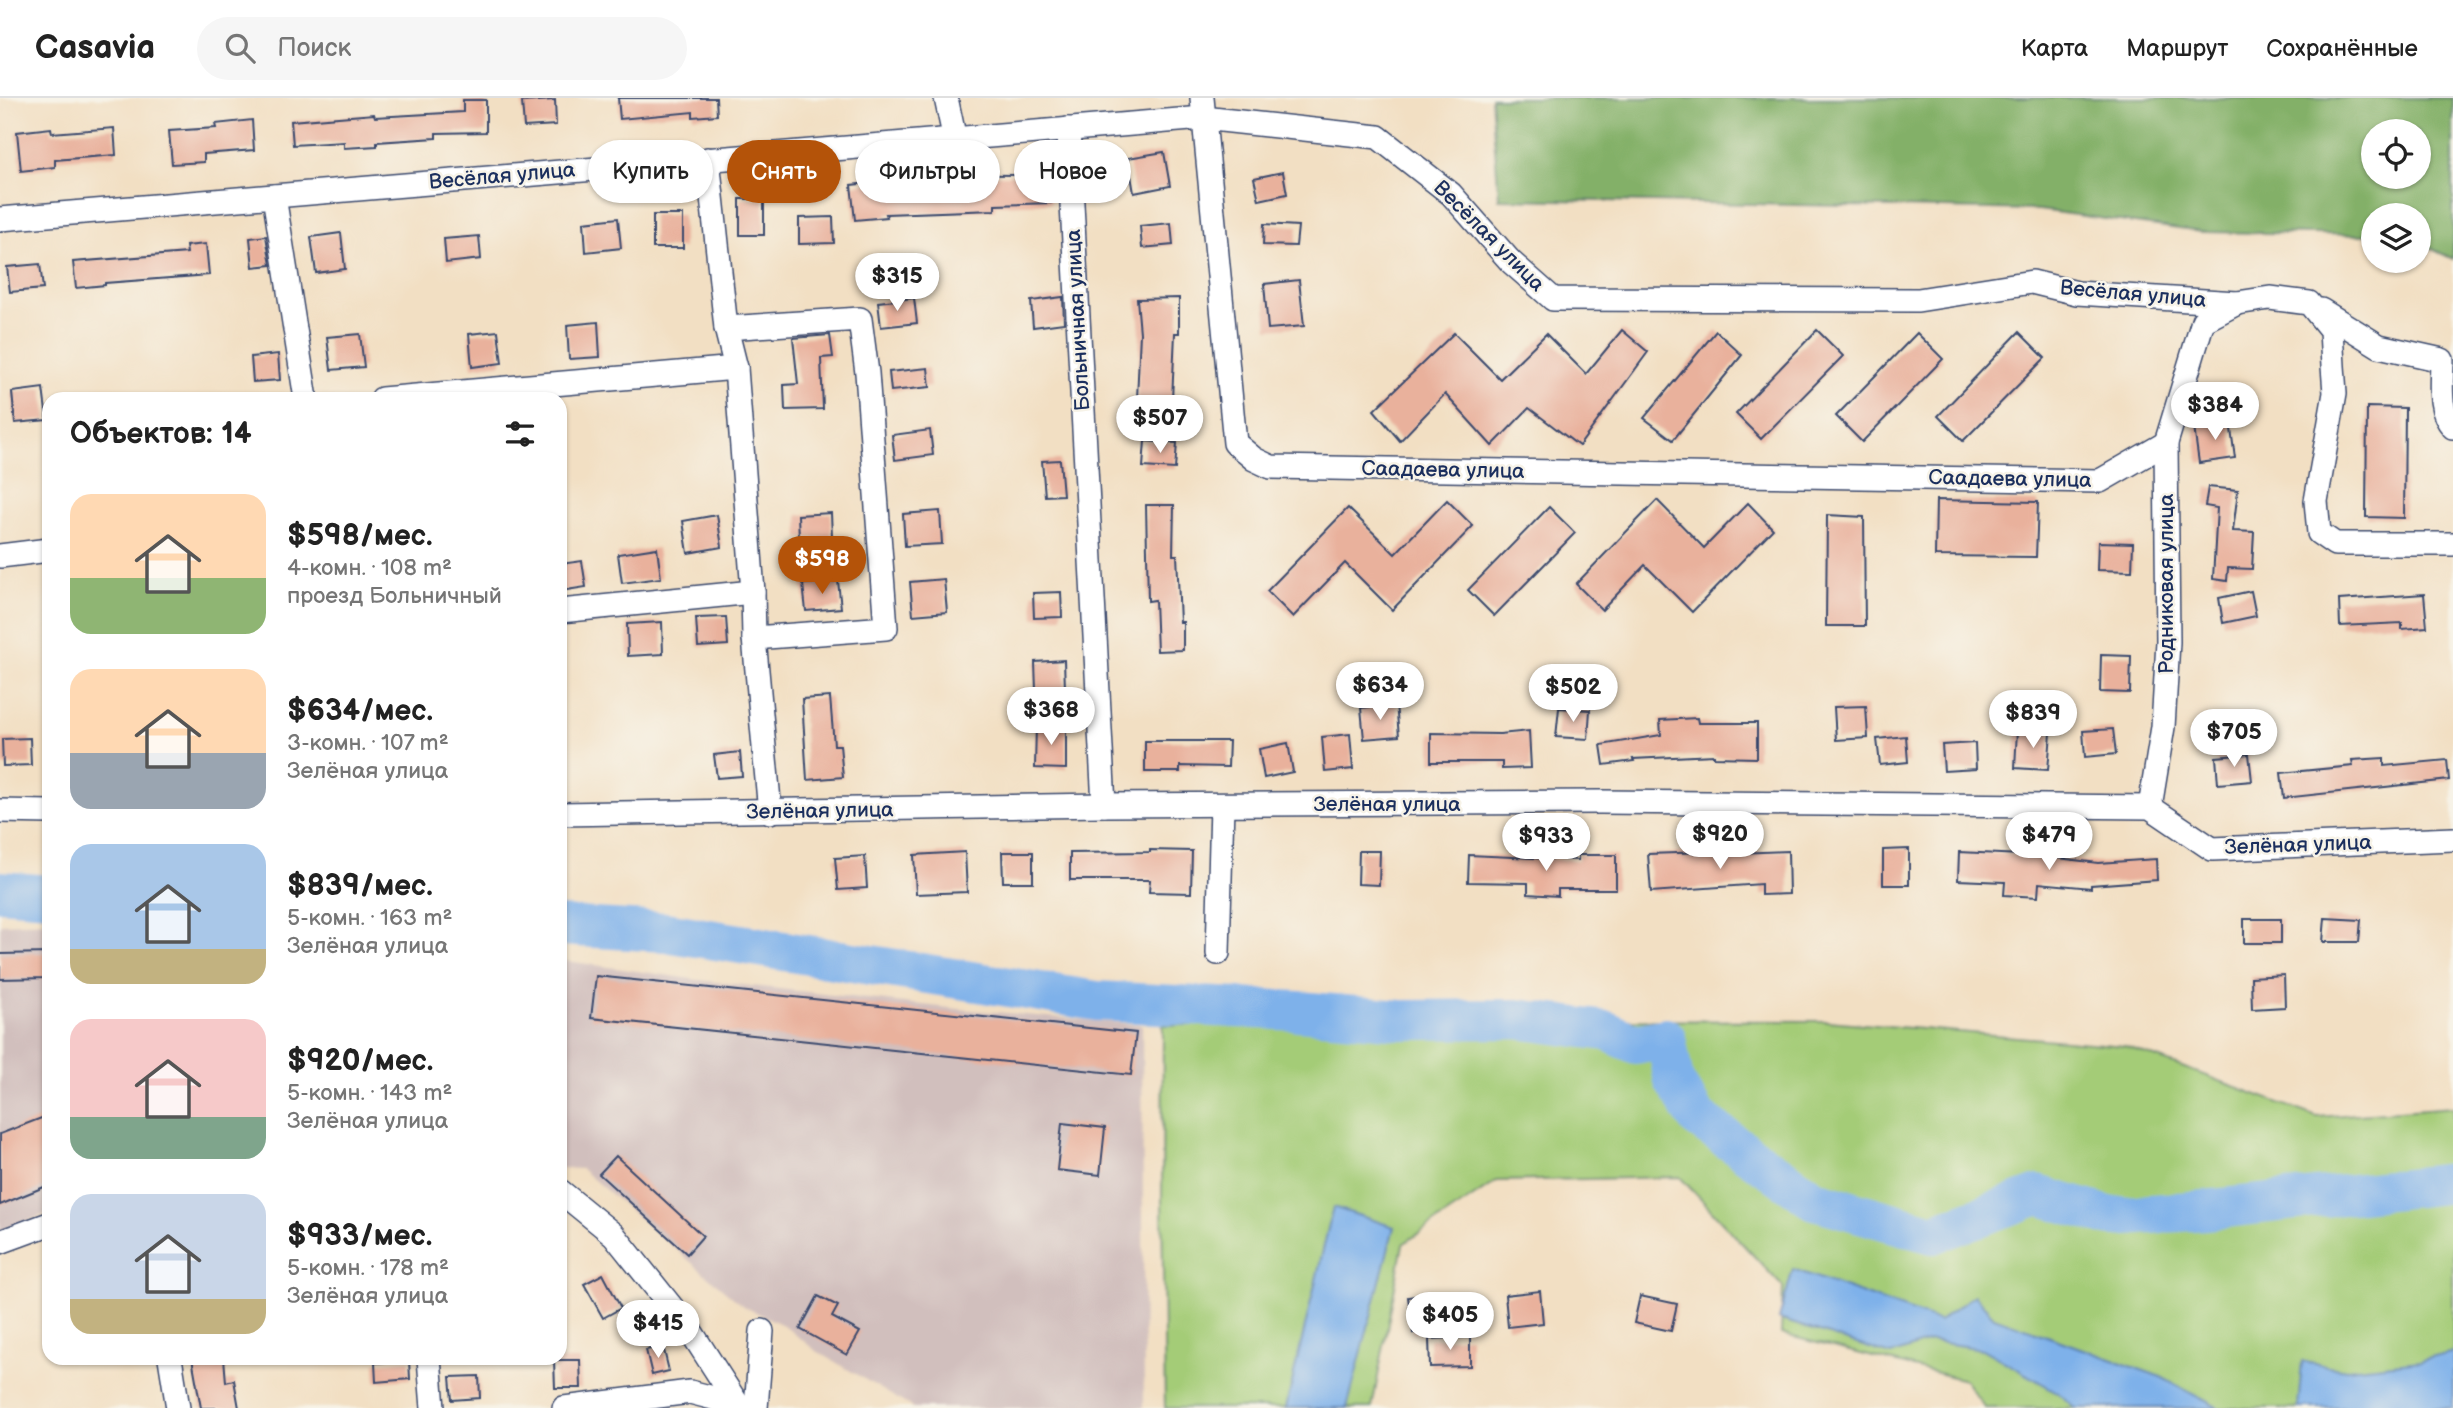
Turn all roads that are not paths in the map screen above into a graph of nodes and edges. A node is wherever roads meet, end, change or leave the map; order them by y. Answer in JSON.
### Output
{"nodes":[{"id":1,"x":946,"y":98,"type":"edge"},
{"id":2,"x":1203,"y":108,"type":"edge"},
{"id":3,"x":1068,"y":129,"type":"junction"},
{"id":4,"x":955,"y":140,"type":"edge"},
{"id":5,"x":964,"y":140,"type":"edge"},
{"id":6,"x":855,"y":148,"type":"edge"},
{"id":7,"x":713,"y":159,"type":"edge"},
{"id":8,"x":588,"y":169,"type":"edge"},
{"id":9,"x":274,"y":196,"type":"junction"},
{"id":10,"x":713,"y":203,"type":"edge"},
{"id":11,"x":0,"y":219,"type":"edge"},
{"id":12,"x":2237,"y":303,"type":"junction"},
{"id":13,"x":2309,"y":303,"type":"junction"},
{"id":14,"x":726,"y":328,"type":"junction"},
{"id":15,"x":736,"y":368,"type":"junction"},
{"id":16,"x":305,"y":392,"type":"edge"},
{"id":17,"x":462,"y":392,"type":"edge"},
{"id":18,"x":2453,"y":428,"type":"edge"},
{"id":19,"x":2166,"y":443,"type":"junction"},
{"id":20,"x":2453,"y":544,"type":"edge"},
{"id":21,"x":42,"y":551,"type":"edge"},
{"id":22,"x":0,"y":556,"type":"edge"},
{"id":23,"x":753,"y":592,"type":"junction"},
{"id":24,"x":567,"y":610,"type":"edge"},
{"id":25,"x":754,"y":638,"type":"junction"},
{"id":26,"x":1104,"y":805,"type":"junction"},
{"id":27,"x":1222,"y":805,"type":"junction"},
{"id":28,"x":2150,"y":807,"type":"junction"},
{"id":29,"x":0,"y":811,"type":"edge"},
{"id":30,"x":42,"y":812,"type":"edge"},
{"id":31,"x":770,"y":812,"type":"junction"},
{"id":32,"x":567,"y":814,"type":"edge"},
{"id":33,"x":2453,"y":839,"type":"edge"},
{"id":34,"x":1218,"y":953,"type":"dead end"},
{"id":35,"x":567,"y":1197,"type":"edge"},
{"id":36,"x":42,"y":1227,"type":"edge"},
{"id":37,"x":0,"y":1242,"type":"edge"},
{"id":38,"x":762,"y":1331,"type":"dead end"},
{"id":39,"x":171,"y":1365,"type":"edge"},
{"id":40,"x":430,"y":1365,"type":"edge"},
{"id":41,"x":178,"y":1408,"type":"edge"},
{"id":42,"x":433,"y":1408,"type":"edge"},
{"id":43,"x":564,"y":1408,"type":"edge"},
{"id":44,"x":732,"y":1408,"type":"edge"},
{"id":45,"x":740,"y":1408,"type":"edge"},
{"id":46,"x":756,"y":1408,"type":"edge"}],
"edges":[{"from":1,"to":4,"type":"street"},
{"from":2,"to":3,"type":"street","name":"Весёлая улица"},
{"from":2,"to":12,"type":"street","name":"Весёлая улица"},
{"from":2,"to":19,"type":"street","name":"Саадаева улица"},
{"from":3,"to":5,"type":"street","name":"Весёлая улица"},
{"from":3,"to":26,"type":"street","name":"Больничная улица"},
{"from":6,"to":7,"type":"street","name":"Весёлая улица"},
{"from":8,"to":9,"type":"street","name":"Весёлая улица"},
{"from":9,"to":11,"type":"street","name":"Весёлая улица"},
{"from":9,"to":16,"type":"street"},
{"from":10,"to":14,"type":"street"},
{"from":12,"to":13,"type":"street"},
{"from":12,"to":19,"type":"street"},
{"from":13,"to":18,"type":"street"},
{"from":13,"to":20,"type":"street"},
{"from":14,"to":15,"type":"street"},
{"from":14,"to":25,"type":"street"},
{"from":15,"to":17,"type":"street"},
{"from":15,"to":23,"type":"street"},
{"from":19,"to":28,"type":"street","name":"Родниковая улица"},
{"from":21,"to":22,"type":"street"},
{"from":23,"to":24,"type":"street"},
{"from":23,"to":25,"type":"street"},
{"from":25,"to":31,"type":"street"},
{"from":26,"to":27,"type":"street","name":"Зелёная улица"},
{"from":26,"to":31,"type":"street","name":"Зелёная улица"},
{"from":27,"to":28,"type":"street","name":"Зелёная улица"},
{"from":27,"to":34,"type":"street"},
{"from":28,"to":33,"type":"street","name":"Зелёная улица"},
{"from":29,"to":30,"type":"street"},
{"from":31,"to":32,"type":"street","name":"Зелёная улица"},
{"from":35,"to":45,"type":"street"},
{"from":36,"to":37,"type":"street"},
{"from":38,"to":46,"type":"street"},
{"from":39,"to":41,"type":"street"},
{"from":40,"to":42,"type":"street"},
{"from":43,"to":44,"type":"street"}]}
